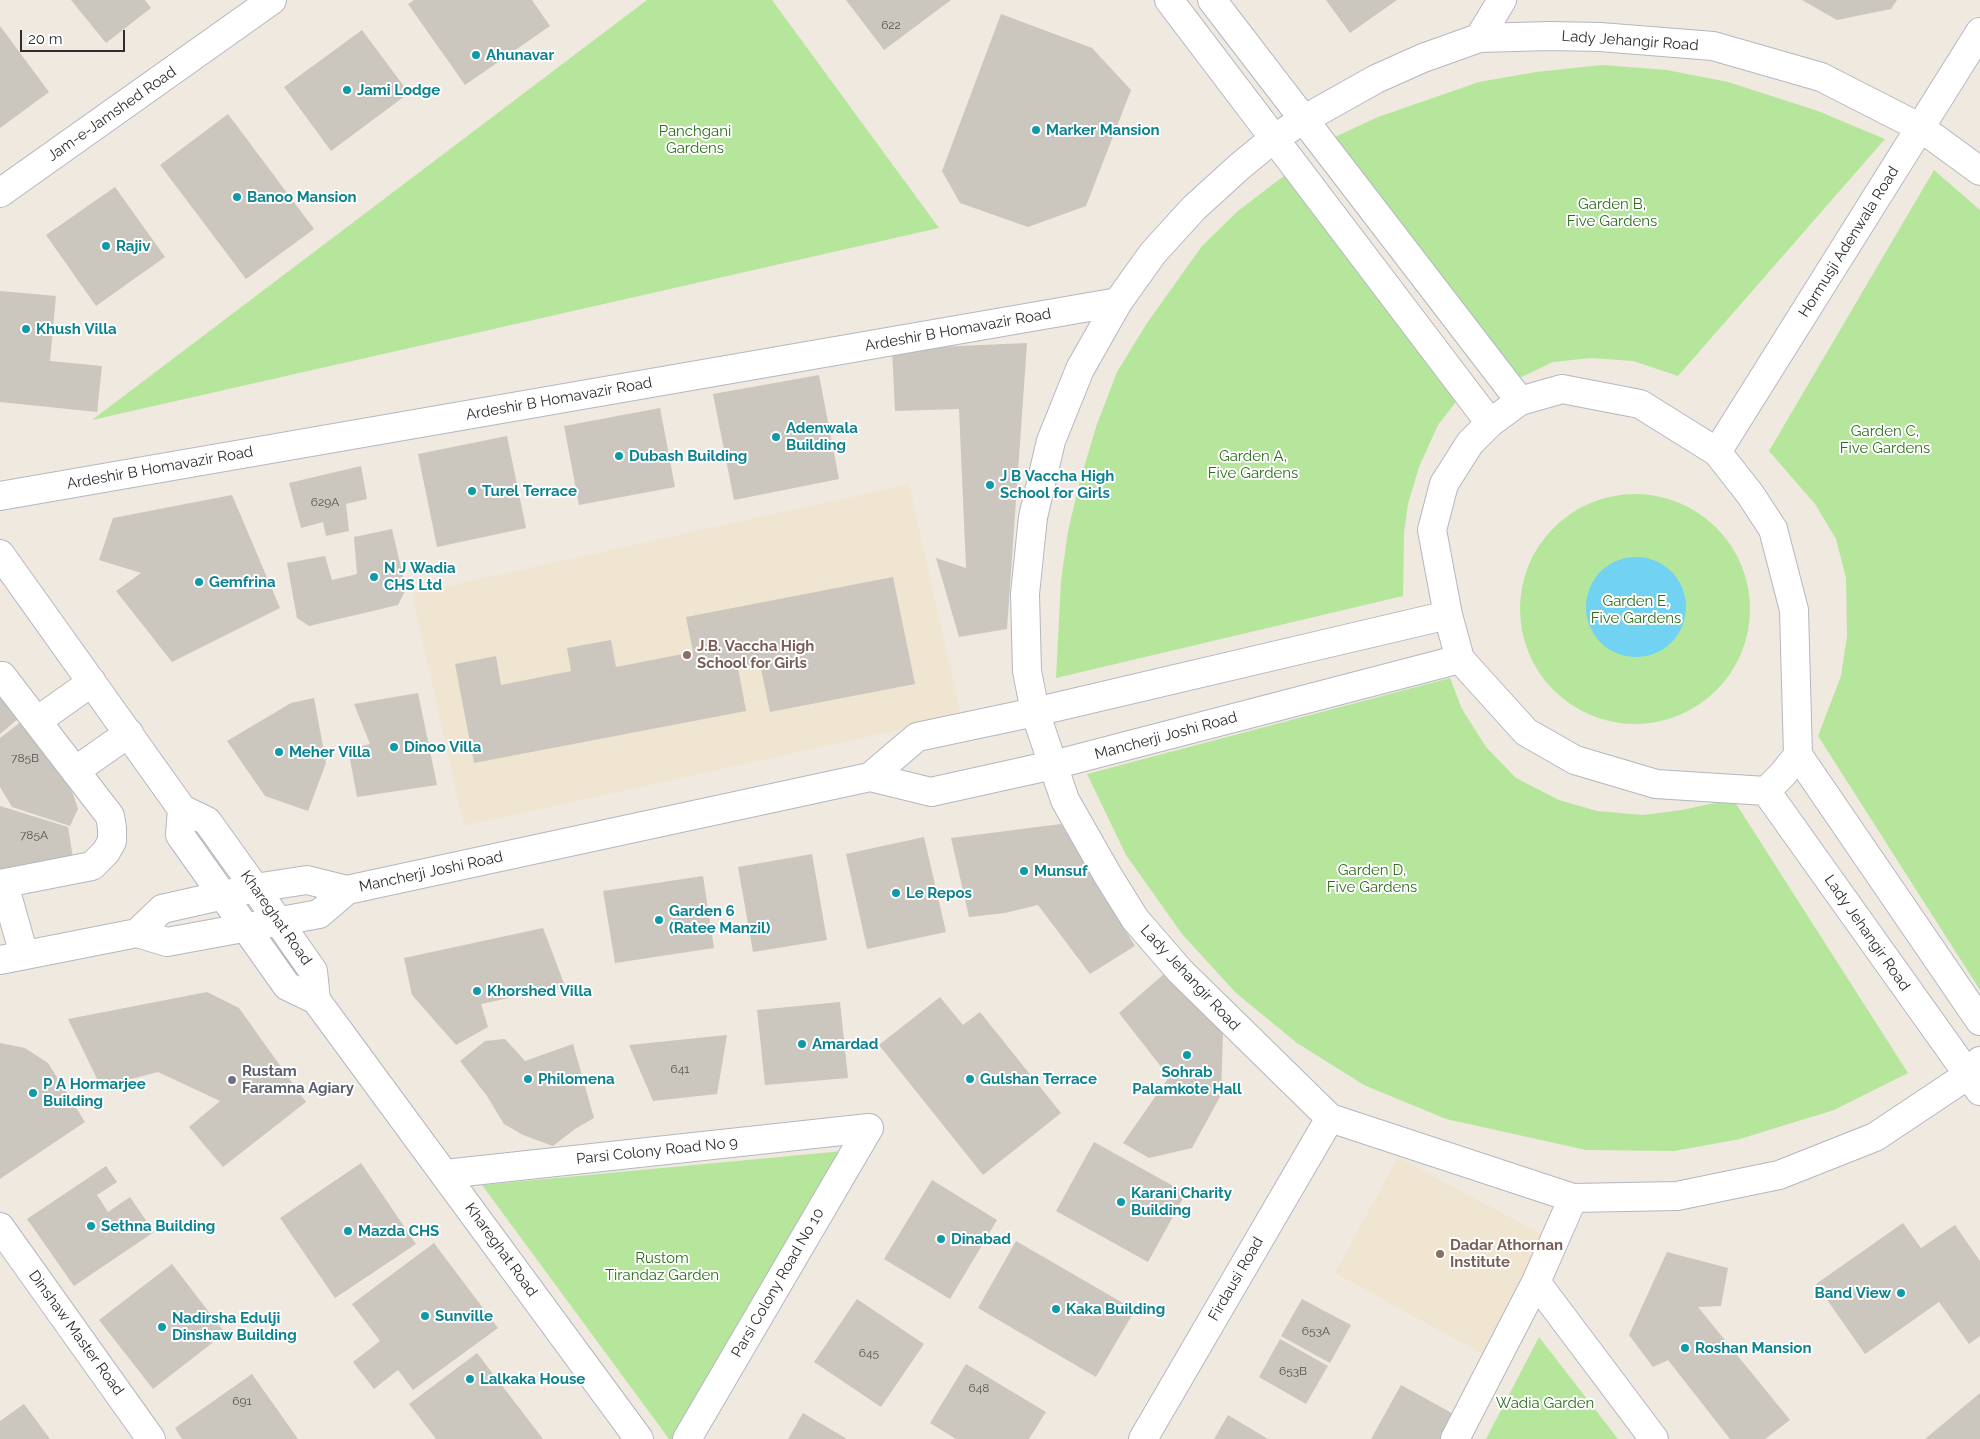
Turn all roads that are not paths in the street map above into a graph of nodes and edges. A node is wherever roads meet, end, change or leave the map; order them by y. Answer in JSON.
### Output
{"nodes":[{"id":1,"x":272,"y":0,"type":"edge"},
{"id":2,"x":1169,"y":0,"type":"edge"},
{"id":3,"x":1212,"y":0,"type":"edge"},
{"id":4,"x":1502,"y":0,"type":"edge"},
{"id":5,"x":1479,"y":38,"type":"junction"},
{"id":6,"x":1976,"y":45,"type":"edge"},
{"id":7,"x":1303,"y":120,"type":"junction"},
{"id":8,"x":1921,"y":128,"type":"junction"},
{"id":9,"x":1273,"y":139,"type":"junction"},
{"id":10,"x":1980,"y":172,"type":"edge"},
{"id":11,"x":0,"y":193,"type":"edge"},
{"id":12,"x":1118,"y":302,"type":"junction"},
{"id":13,"x":1520,"y":401,"type":"junction"},
{"id":14,"x":1490,"y":423,"type":"junction"},
{"id":15,"x":1717,"y":452,"type":"junction"},
{"id":16,"x":0,"y":496,"type":"edge"},
{"id":17,"x":0,"y":554,"type":"edge"},
{"id":18,"x":1448,"y":615,"type":"junction"},
{"id":19,"x":1460,"y":659,"type":"junction"},
{"id":20,"x":2,"y":676,"type":"dead end"},
{"id":21,"x":92,"y":682,"type":"junction"},
{"id":22,"x":1035,"y":712,"type":"junction"},
{"id":23,"x":36,"y":721,"type":"junction"},
{"id":24,"x":129,"y":733,"type":"junction"},
{"id":25,"x":1798,"y":755,"type":"junction"},
{"id":26,"x":1054,"y":765,"type":"junction"},
{"id":27,"x":75,"y":771,"type":"junction"},
{"id":28,"x":870,"y":777,"type":"junction"},
{"id":29,"x":1766,"y":790,"type":"junction"},
{"id":30,"x":182,"y":808,"type":"junction"},
{"id":31,"x":2,"y":884,"type":"edge"},
{"id":32,"x":255,"y":888,"type":"junction"},
{"id":33,"x":347,"y":890,"type":"junction"},
{"id":34,"x":222,"y":896,"type":"junction"},
{"id":35,"x":279,"y":921,"type":"junction"},
{"id":36,"x":245,"y":928,"type":"junction"},
{"id":37,"x":137,"y":933,"type":"junction"},
{"id":38,"x":12,"y":958,"type":"edge"},
{"id":39,"x":316,"y":1000,"type":"junction"},
{"id":40,"x":1980,"y":1021,"type":"edge"},
{"id":41,"x":1976,"y":1076,"type":"edge"},
{"id":42,"x":1330,"y":1118,"type":"junction"},
{"id":43,"x":869,"y":1128,"type":"joint"},
{"id":44,"x":445,"y":1174,"type":"junction"},
{"id":45,"x":1573,"y":1198,"type":"junction"},
{"id":46,"x":0,"y":1227,"type":"edge"},
{"id":47,"x":1536,"y":1282,"type":"junction"},
{"id":48,"x":151,"y":1439,"type":"edge"},
{"id":49,"x":639,"y":1439,"type":"edge"},
{"id":50,"x":687,"y":1439,"type":"edge"},
{"id":51,"x":1143,"y":1439,"type":"edge"},
{"id":52,"x":1455,"y":1439,"type":"edge"},
{"id":53,"x":1654,"y":1439,"type":"edge"}],
"edges":[{"from":1,"to":11,"type":"street","name":"Jam-e-Jamshed Road"},
{"from":2,"to":9,"type":"street"},
{"from":3,"to":7,"type":"street"},
{"from":4,"to":5,"type":"street"},
{"from":5,"to":7,"type":"street","name":"Lady Jehangir Road"},
{"from":5,"to":8,"type":"street","name":"Lady Jehangir Road"},
{"from":6,"to":8,"type":"street","name":"Hormusji Adenwala Road"},
{"from":7,"to":9,"type":"street","name":"Lady Jehangir Road"},
{"from":7,"to":13,"type":"street"},
{"from":8,"to":10,"type":"street","name":"Lady Jehangir Road"},
{"from":8,"to":15,"type":"street","name":"Hormusji Adenwala Road"},
{"from":9,"to":12,"type":"street","name":"Lady Jehangir Road"},
{"from":9,"to":14,"type":"street"},
{"from":12,"to":16,"type":"street","name":"Ardeshir B Homavazir Road"},
{"from":12,"to":22,"type":"street","name":"Lady Jehangir Road"},
{"from":13,"to":14,"type":"street"},
{"from":13,"to":15,"type":"street"},
{"from":14,"to":18,"type":"street"},
{"from":15,"to":25,"type":"street"},
{"from":17,"to":21,"type":"street","name":"Khareghat Road"},
{"from":18,"to":19,"type":"street"},
{"from":18,"to":22,"type":"street","name":"Mancherji Joshi Road"},
{"from":19,"to":26,"type":"street","name":"Mancherji Joshi Road"},
{"from":19,"to":29,"type":"street"},
{"from":20,"to":23,"type":"street"},
{"from":21,"to":23,"type":"street"},
{"from":21,"to":24,"type":"street","name":"Khareghat Road"},
{"from":22,"to":26,"type":"street","name":"Lady Jehangir Road"},
{"from":22,"to":28,"type":"street","name":"Mancherji Joshi Road"},
{"from":23,"to":27,"type":"street"},
{"from":24,"to":27,"type":"street"},
{"from":24,"to":30,"type":"street","name":"Khareghat Road"},
{"from":25,"to":29,"type":"street"},
{"from":25,"to":40,"type":"street"},
{"from":26,"to":28,"type":"street","name":"Mancherji Joshi Road"},
{"from":26,"to":42,"type":"street","name":"Lady Jehangir Road"},
{"from":27,"to":31,"type":"street"},
{"from":28,"to":33,"type":"street","name":"Mancherji Joshi Road"},
{"from":29,"to":41,"type":"street","name":"Lady Jehangir Road"},
{"from":30,"to":32,"type":"street","name":"Khareghat Road"},
{"from":30,"to":34,"type":"street"},
{"from":31,"to":38,"type":"street"},
{"from":32,"to":33,"type":"street","name":"Mancherji Joshi Road"},
{"from":32,"to":34,"type":"street","name":"Mancherji Joshi Road"},
{"from":32,"to":35,"type":"street","name":"Khareghat Road"},
{"from":33,"to":35,"type":"street"},
{"from":34,"to":36,"type":"street"},
{"from":34,"to":37,"type":"street","name":"Mancherji Joshi Road"},
{"from":35,"to":36,"type":"street"},
{"from":35,"to":39,"type":"street","name":"Khareghat Road"},
{"from":36,"to":37,"type":"street"},
{"from":36,"to":39,"type":"street"},
{"from":37,"to":38,"type":"street"},
{"from":39,"to":44,"type":"street","name":"Khareghat Road"},
{"from":41,"to":45,"type":"street","name":"Lady Jehangir Road"},
{"from":42,"to":45,"type":"street","name":"Lady Jehangir Road"},
{"from":42,"to":51,"type":"street","name":"Firdausi Road"},
{"from":43,"to":44,"type":"street","name":"Parsi Colony Road No 9"},
{"from":43,"to":50,"type":"street","name":"Parsi Colony Road No 10"},
{"from":44,"to":49,"type":"street","name":"Khareghat Road"},
{"from":45,"to":47,"type":"street"},
{"from":46,"to":48,"type":"street","name":"Dinshaw Master Road"},
{"from":47,"to":52,"type":"street"},
{"from":47,"to":53,"type":"street"}]}
